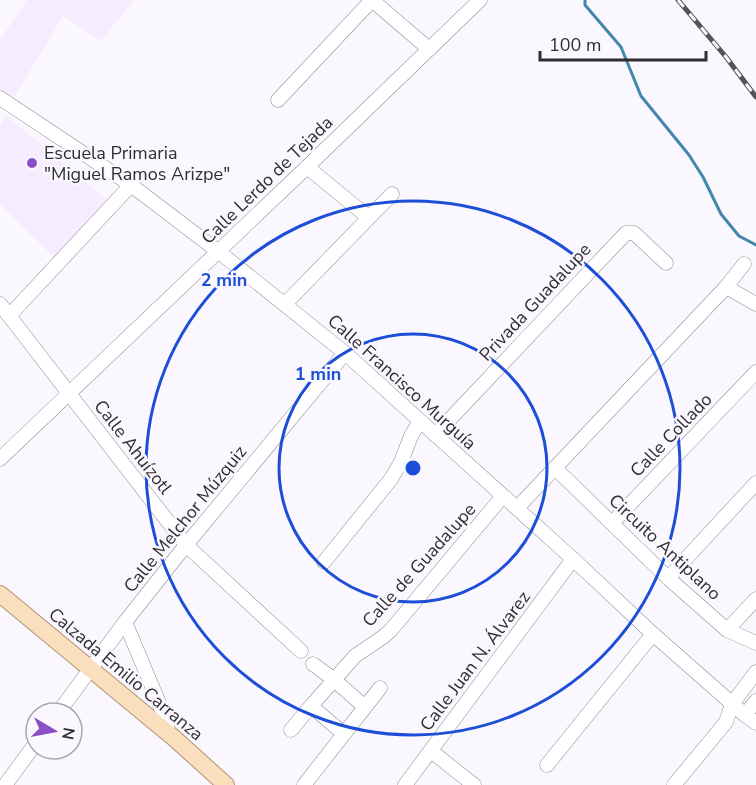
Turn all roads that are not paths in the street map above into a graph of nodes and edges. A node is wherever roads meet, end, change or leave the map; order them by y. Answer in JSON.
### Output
{"nodes":[{"id":1,"x":372,"y":0,"type":"edge"},
{"id":2,"x":480,"y":0,"type":"edge"},
{"id":3,"x":429,"y":49,"type":"junction"},
{"id":4,"x":0,"y":98,"type":"edge"},
{"id":5,"x":278,"y":100,"type":"dead end"},
{"id":6,"x":308,"y":167,"type":"junction"},
{"id":7,"x":130,"y":185,"type":"junction"},
{"id":8,"x":392,"y":194,"type":"dead end"},
{"id":9,"x":368,"y":217,"type":"junction"},
{"id":10,"x":219,"y":252,"type":"junction"},
{"id":11,"x":666,"y":263,"type":"dead end"},
{"id":12,"x":744,"y":264,"type":"dead end"},
{"id":13,"x":726,"y":286,"type":"junction"},
{"id":14,"x":0,"y":304,"type":"edge"},
{"id":15,"x":285,"y":304,"type":"junction"},
{"id":16,"x":756,"y":304,"type":"edge"},
{"id":17,"x":9,"y":316,"type":"junction"},
{"id":18,"x":345,"y":353,"type":"junction"},
{"id":19,"x":756,"y":372,"type":"edge"},
{"id":20,"x":70,"y":394,"type":"junction"},
{"id":21,"x":420,"y":421,"type":"junction"},
{"id":22,"x":435,"y":435,"type":"junction"},
{"id":23,"x":0,"y":459,"type":"edge"},
{"id":24,"x":555,"y":468,"type":"junction"},
{"id":25,"x":756,"y":483,"type":"edge"},
{"id":26,"x":503,"y":496,"type":"junction"},
{"id":27,"x":517,"y":508,"type":"junction"},
{"id":28,"x":613,"y":522,"type":"junction"},
{"id":29,"x":186,"y":545,"type":"junction"},
{"id":30,"x":573,"y":559,"type":"junction"},
{"id":31,"x":324,"y":562,"type":"dead end"},
{"id":32,"x":669,"y":578,"type":"junction"},
{"id":33,"x":0,"y":594,"type":"edge"},
{"id":34,"x":756,"y":599,"type":"edge"},
{"id":35,"x":125,"y":622,"type":"junction"},
{"id":36,"x":727,"y":630,"type":"junction"},
{"id":37,"x":653,"y":634,"type":"junction"},
{"id":38,"x":756,"y":643,"type":"edge"},
{"id":39,"x":301,"y":651,"type":"dead end"},
{"id":40,"x":313,"y":664,"type":"dead end"},
{"id":41,"x":90,"y":669,"type":"junction"},
{"id":42,"x":756,"y":672,"type":"edge"},
{"id":43,"x":333,"y":679,"type":"junction"},
{"id":44,"x":380,"y":688,"type":"dead end"},
{"id":45,"x":67,"y":701,"type":"edge"},
{"id":46,"x":756,"y":701,"type":"edge"},
{"id":47,"x":732,"y":704,"type":"junction"},
{"id":48,"x":310,"y":706,"type":"junction"},
{"id":49,"x":365,"y":707,"type":"junction"},
{"id":50,"x":750,"y":719,"type":"edge"},
{"id":51,"x":726,"y":722,"type":"junction"},
{"id":52,"x":291,"y":730,"type":"dead end"},
{"id":53,"x":169,"y":734,"type":"junction"},
{"id":54,"x":344,"y":734,"type":"junction"},
{"id":55,"x":431,"y":751,"type":"junction"},
{"id":56,"x":24,"y":761,"type":"edge"},
{"id":57,"x":547,"y":765,"type":"dead end"},
{"id":58,"x":10,"y":783,"type":"edge"},
{"id":59,"x":226,"y":785,"type":"edge"},
{"id":60,"x":304,"y":785,"type":"edge"},
{"id":61,"x":405,"y":785,"type":"edge"},
{"id":62,"x":474,"y":785,"type":"edge"},
{"id":63,"x":674,"y":785,"type":"edge"}],
"edges":[{"from":1,"to":3,"type":"street"},
{"from":1,"to":5,"type":"street"},
{"from":2,"to":3,"type":"street","name":"Calle Lerdo de Tejada"},
{"from":3,"to":6,"type":"street","name":"Calle Lerdo de Tejada"},
{"from":4,"to":7,"type":"street","name":"Calle Francisco Murguía"},
{"from":6,"to":9,"type":"street"},
{"from":6,"to":10,"type":"street","name":"Calle Lerdo de Tejada"},
{"from":7,"to":10,"type":"street","name":"Calle Francisco Murguía"},
{"from":7,"to":17,"type":"street"},
{"from":8,"to":9,"type":"street"},
{"from":9,"to":15,"type":"street"},
{"from":10,"to":15,"type":"street","name":"Calle Francisco Murguía"},
{"from":10,"to":20,"type":"street","name":"Calle Lerdo de Tejada"},
{"from":11,"to":22,"type":"street","name":"Privada Guadalupe"},
{"from":12,"to":13,"type":"street"},
{"from":13,"to":16,"type":"street"},
{"from":13,"to":24,"type":"street"},
{"from":14,"to":17,"type":"street","name":"Calle Ahuízotl"},
{"from":15,"to":18,"type":"street","name":"Calle Francisco Murguía"},
{"from":17,"to":20,"type":"street","name":"Calle Ahuízotl"},
{"from":18,"to":21,"type":"street","name":"Calle Francisco Murguía"},
{"from":18,"to":29,"type":"street","name":"Calle Melchor Múzquiz"},
{"from":19,"to":28,"type":"street","name":"Calle Collado"},
{"from":20,"to":23,"type":"street","name":"Calle Lerdo de Tejada"},
{"from":20,"to":29,"type":"street","name":"Calle Ahuízotl"},
{"from":21,"to":22,"type":"street","name":"Calle Francisco Murguía"},
{"from":21,"to":31,"type":"street"},
{"from":22,"to":26,"type":"street","name":"Calle Francisco Murguía"},
{"from":24,"to":27,"type":"street"},
{"from":24,"to":28,"type":"street","name":"Circuito Antiplano"},
{"from":25,"to":32,"type":"street"},
{"from":26,"to":27,"type":"street","name":"Calle Francisco Murguía"},
{"from":26,"to":43,"type":"street","name":"Calle de Guadalupe"},
{"from":27,"to":30,"type":"street","name":"Calle Francisco Murguía"},
{"from":28,"to":32,"type":"street","name":"Circuito Antiplano"},
{"from":29,"to":35,"type":"street","name":"Calle Melchor Múzquiz"},
{"from":29,"to":39,"type":"street","name":"Calle Ahuízotl"},
{"from":30,"to":37,"type":"street","name":"Calle Francisco Murguía"},
{"from":30,"to":55,"type":"street","name":"Calle Juan N. Álvarez"},
{"from":32,"to":36,"type":"street","name":"Circuito Antiplano"},
{"from":33,"to":41,"type":"main road","name":"Calzada Emilio Carranza"},
{"from":34,"to":36,"type":"street"},
{"from":35,"to":41,"type":"street","name":"Calle Melchor Múzquiz"},
{"from":35,"to":53,"type":"street"},
{"from":36,"to":38,"type":"street","name":"Circuito Antiplano"},
{"from":37,"to":47,"type":"street","name":"Calle Francisco Murguía"},
{"from":37,"to":57,"type":"street"},
{"from":40,"to":43,"type":"street"},
{"from":41,"to":45,"type":"street","name":"Calle Melchor Múzquiz"},
{"from":41,"to":53,"type":"main road","name":"Calzada Emilio Carranza"},
{"from":42,"to":47,"type":"street"},
{"from":43,"to":48,"type":"street","name":"Calle de Guadalupe"},
{"from":43,"to":49,"type":"street"},
{"from":44,"to":49,"type":"street"},
{"from":46,"to":50,"type":"street"},
{"from":47,"to":50,"type":"street","name":"Calle Francisco Murguía"},
{"from":47,"to":51,"type":"street"},
{"from":48,"to":52,"type":"street","name":"Calle de Guadalupe"},
{"from":48,"to":54,"type":"street"},
{"from":49,"to":54,"type":"street"},
{"from":50,"to":51,"type":"street"},
{"from":51,"to":63,"type":"street"},
{"from":53,"to":59,"type":"main road","name":"Calzada Emilio Carranza"},
{"from":54,"to":60,"type":"street"},
{"from":55,"to":61,"type":"street","name":"Calle Juan N. Álvarez"},
{"from":55,"to":62,"type":"street"},
{"from":56,"to":58,"type":"street"}]}
